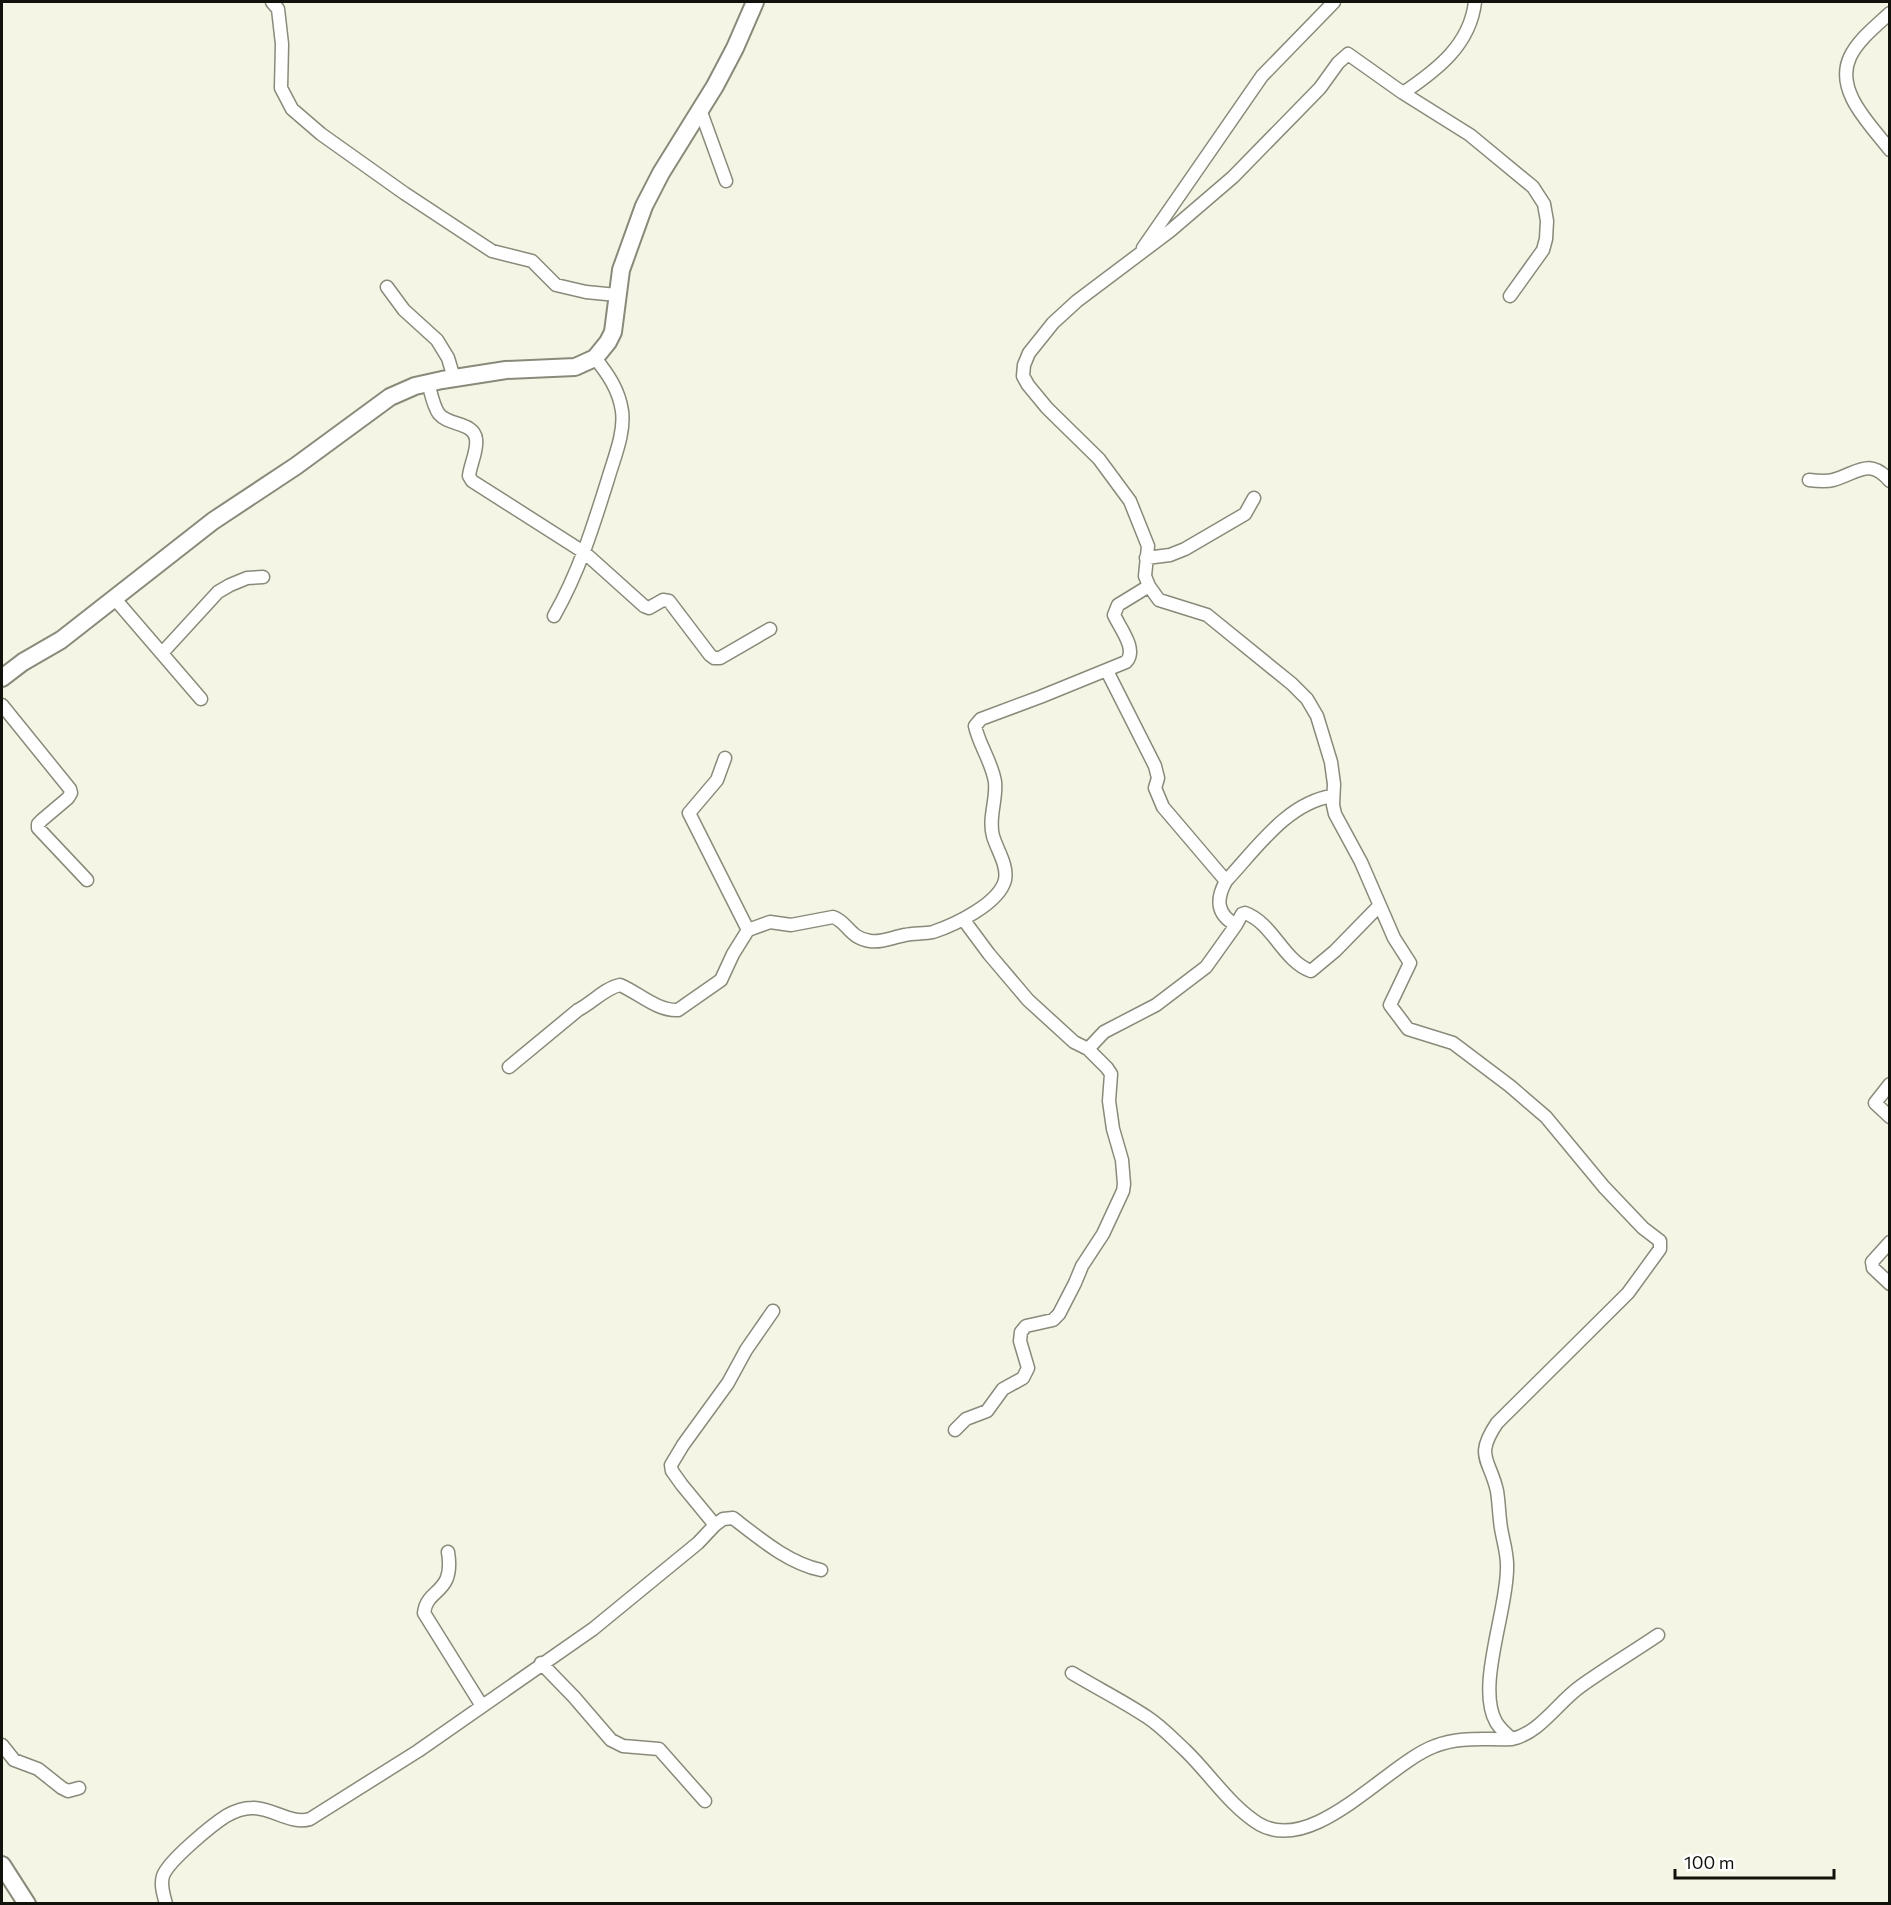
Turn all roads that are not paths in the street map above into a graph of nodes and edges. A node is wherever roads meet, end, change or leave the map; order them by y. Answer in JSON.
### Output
{"nodes":[{"id":1,"x":272,"y":2,"type":"edge"},
{"id":2,"x":755,"y":2,"type":"edge"},
{"id":3,"x":1334,"y":2,"type":"edge"},
{"id":4,"x":1475,"y":2,"type":"edge"},
{"id":5,"x":1890,"y":13,"type":"edge"},
{"id":6,"x":1403,"y":93,"type":"junction"},
{"id":7,"x":700,"y":111,"type":"junction"},
{"id":8,"x":1890,"y":150,"type":"edge"},
{"id":9,"x":726,"y":182,"type":"dead end"},
{"id":10,"x":1135,"y":259,"type":"junction"},
{"id":11,"x":387,"y":286,"type":"dead end"},
{"id":12,"x":617,"y":295,"type":"junction"},
{"id":13,"x":1510,"y":296,"type":"dead end"},
{"id":14,"x":595,"y":358,"type":"junction"},
{"id":15,"x":454,"y":378,"type":"junction"},
{"id":16,"x":428,"y":383,"type":"junction"},
{"id":17,"x":1809,"y":480,"type":"dead end"},
{"id":18,"x":1890,"y":481,"type":"edge"},
{"id":19,"x":1254,"y":498,"type":"dead end"},
{"id":20,"x":585,"y":553,"type":"junction"},
{"id":21,"x":1146,"y":558,"type":"junction"},
{"id":22,"x":263,"y":577,"type":"dead end"},
{"id":23,"x":1149,"y":586,"type":"junction"},
{"id":24,"x":115,"y":599,"type":"junction"},
{"id":25,"x":554,"y":616,"type":"dead end"},
{"id":26,"x":770,"y":629,"type":"dead end"},
{"id":27,"x":163,"y":652,"type":"junction"},
{"id":28,"x":1107,"y":671,"type":"junction"},
{"id":29,"x":2,"y":678,"type":"edge"},
{"id":30,"x":201,"y":699,"type":"dead end"},
{"id":31,"x":2,"y":705,"type":"edge"},
{"id":32,"x":725,"y":758,"type":"dead end"},
{"id":33,"x":1332,"y":796,"type":"junction"},
{"id":34,"x":87,"y":880,"type":"dead end"},
{"id":35,"x":1226,"y":881,"type":"junction"},
{"id":36,"x":1379,"y":906,"type":"junction"},
{"id":37,"x":963,"y":919,"type":"junction"},
{"id":38,"x":1236,"y":925,"type":"junction"},
{"id":39,"x":748,"y":930,"type":"junction"},
{"id":40,"x":1088,"y":1049,"type":"junction"},
{"id":41,"x":509,"y":1067,"type":"dead end"},
{"id":42,"x":1890,"y":1084,"type":"edge"},
{"id":43,"x":1890,"y":1117,"type":"edge"},
{"id":44,"x":1890,"y":1242,"type":"edge"},
{"id":45,"x":1890,"y":1284,"type":"edge"},
{"id":46,"x":772,"y":1311,"type":"dead end"},
{"id":47,"x":955,"y":1430,"type":"dead end"},
{"id":48,"x":716,"y":1525,"type":"junction"},
{"id":49,"x":448,"y":1552,"type":"dead end"},
{"id":50,"x":821,"y":1570,"type":"dead end"},
{"id":51,"x":1658,"y":1635,"type":"dead end"},
{"id":52,"x":542,"y":1664,"type":"junction"},
{"id":53,"x":1072,"y":1673,"type":"dead end"},
{"id":54,"x":482,"y":1706,"type":"junction"},
{"id":55,"x":1512,"y":1739,"type":"junction"},
{"id":56,"x":2,"y":1745,"type":"edge"},
{"id":57,"x":79,"y":1788,"type":"dead end"},
{"id":58,"x":705,"y":1801,"type":"dead end"},
{"id":59,"x":2,"y":1865,"type":"edge"},
{"id":60,"x":27,"y":1904,"type":"edge"},
{"id":61,"x":166,"y":1904,"type":"edge"}],
"edges":[{"from":1,"to":12,"type":"street"},
{"from":2,"to":7,"type":"street"},
{"from":3,"to":10,"type":"street"},
{"from":4,"to":6,"type":"street"},
{"from":5,"to":8,"type":"street"},
{"from":6,"to":10,"type":"street"},
{"from":6,"to":13,"type":"street"},
{"from":7,"to":9,"type":"street"},
{"from":7,"to":12,"type":"street"},
{"from":10,"to":21,"type":"street"},
{"from":11,"to":15,"type":"street"},
{"from":12,"to":14,"type":"street"},
{"from":14,"to":15,"type":"street"},
{"from":14,"to":20,"type":"street"},
{"from":15,"to":16,"type":"street"},
{"from":16,"to":20,"type":"street"},
{"from":16,"to":24,"type":"street"},
{"from":17,"to":18,"type":"street"},
{"from":19,"to":21,"type":"street"},
{"from":20,"to":25,"type":"street"},
{"from":20,"to":26,"type":"street"},
{"from":21,"to":23,"type":"street"},
{"from":22,"to":27,"type":"street"},
{"from":23,"to":28,"type":"street"},
{"from":23,"to":33,"type":"street"},
{"from":24,"to":27,"type":"street"},
{"from":24,"to":29,"type":"street"},
{"from":27,"to":30,"type":"street"},
{"from":28,"to":35,"type":"street"},
{"from":28,"to":37,"type":"street"},
{"from":31,"to":34,"type":"street"},
{"from":32,"to":39,"type":"street"},
{"from":33,"to":35,"type":"street"},
{"from":33,"to":36,"type":"street"},
{"from":35,"to":38,"type":"street"},
{"from":36,"to":38,"type":"street"},
{"from":36,"to":55,"type":"street"},
{"from":37,"to":39,"type":"street"},
{"from":37,"to":40,"type":"street"},
{"from":38,"to":40,"type":"street"},
{"from":39,"to":41,"type":"street"},
{"from":40,"to":47,"type":"street"},
{"from":42,"to":43,"type":"street"},
{"from":44,"to":45,"type":"street"},
{"from":46,"to":48,"type":"street"},
{"from":48,"to":50,"type":"street"},
{"from":48,"to":52,"type":"street"},
{"from":49,"to":54,"type":"street"},
{"from":51,"to":55,"type":"street"},
{"from":52,"to":54,"type":"street"},
{"from":52,"to":58,"type":"street"},
{"from":53,"to":55,"type":"street"},
{"from":54,"to":61,"type":"street"},
{"from":56,"to":57,"type":"street"},
{"from":59,"to":60,"type":"street"}]}
